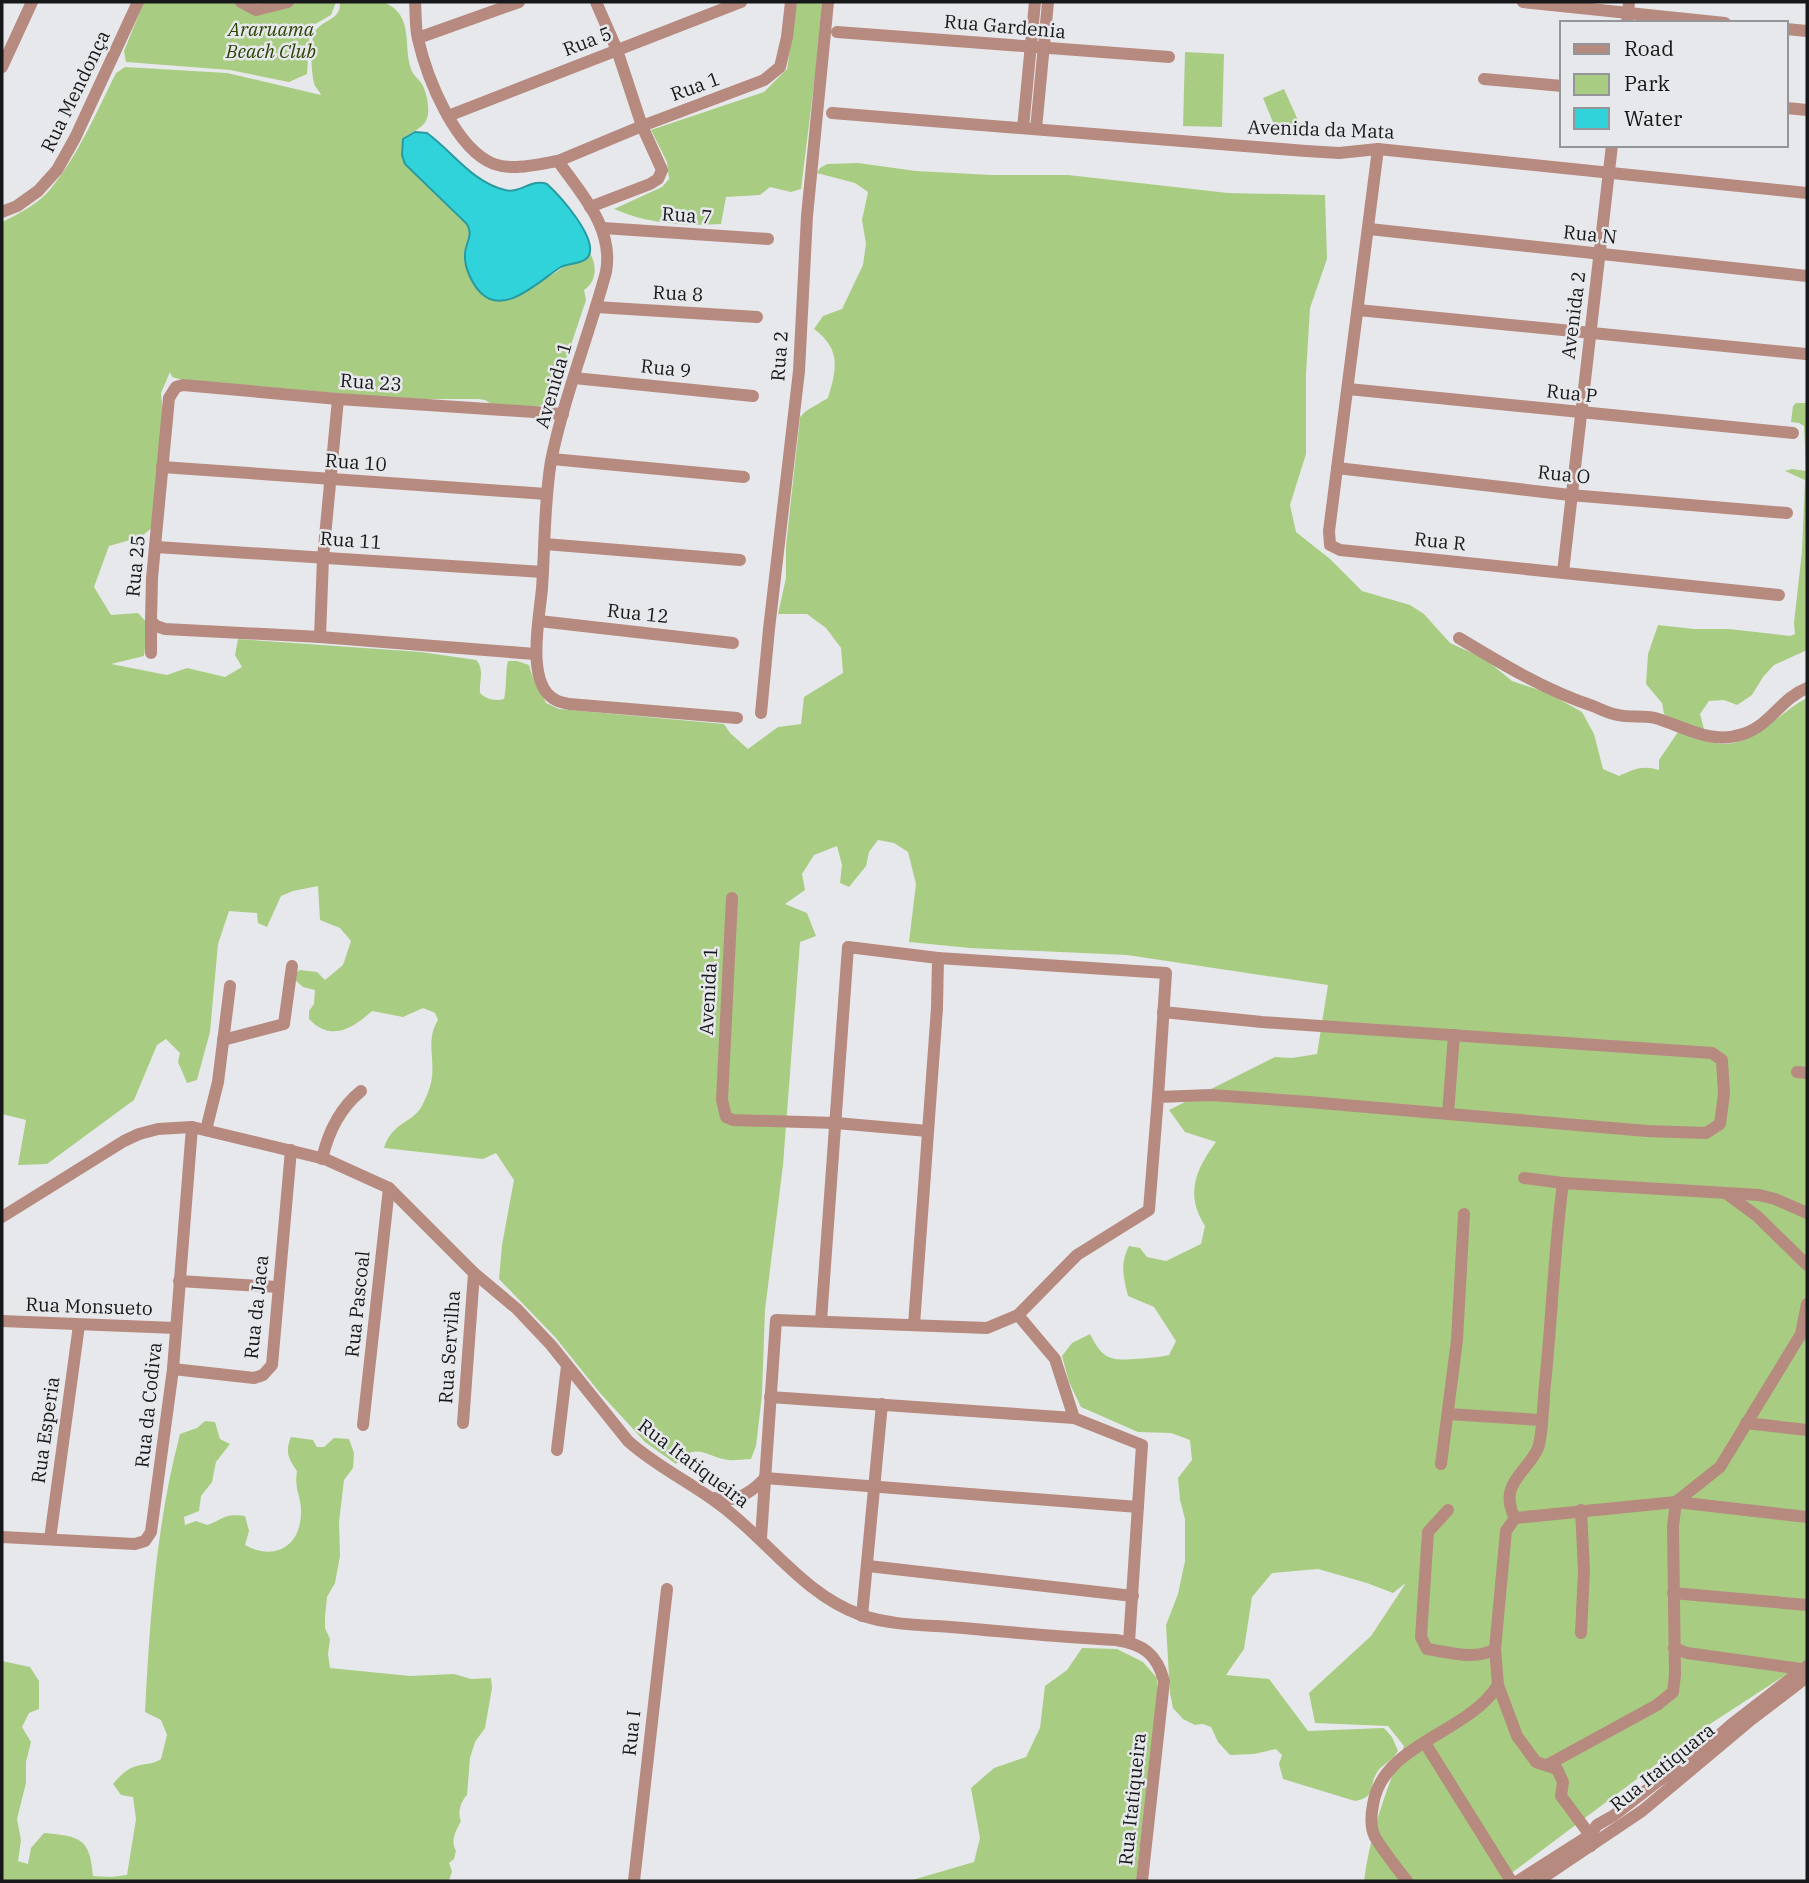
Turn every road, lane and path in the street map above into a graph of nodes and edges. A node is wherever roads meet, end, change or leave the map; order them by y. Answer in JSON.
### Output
{"nodes":[{"id":1,"x":32,"y":2,"type":"edge"},
{"id":2,"x":138,"y":2,"type":"edge"},
{"id":3,"x":241,"y":2,"type":"edge"},
{"id":4,"x":288,"y":2,"type":"edge"},
{"id":5,"x":415,"y":2,"type":"edge"},
{"id":6,"x":519,"y":2,"type":"edge"},
{"id":7,"x":596,"y":2,"type":"edge"},
{"id":8,"x":741,"y":2,"type":"edge"},
{"id":9,"x":791,"y":2,"type":"edge"},
{"id":10,"x":828,"y":2,"type":"edge"},
{"id":11,"x":1035,"y":2,"type":"edge"},
{"id":12,"x":1048,"y":2,"type":"edge"},
{"id":13,"x":1523,"y":2,"type":"edge"},
{"id":14,"x":1628,"y":12,"type":"edge"},
{"id":15,"x":1707,"y":21,"type":"edge"},
{"id":16,"x":1788,"y":29,"type":"edge"},
{"id":17,"x":1807,"y":31,"type":"edge"},
{"id":18,"x":837,"y":32,"type":"dead end"},
{"id":19,"x":418,"y":38,"type":"junction"},
{"id":20,"x":1030,"y":47,"type":"junction"},
{"id":21,"x":1044,"y":49,"type":"junction"},
{"id":22,"x":617,"y":50,"type":"junction"},
{"id":23,"x":1169,"y":57,"type":"dead end"},
{"id":24,"x":2,"y":67,"type":"edge"},
{"id":25,"x":1484,"y":79,"type":"dead end"},
{"id":26,"x":1560,"y":86,"type":"edge"},
{"id":27,"x":1788,"y":108,"type":"edge"},
{"id":28,"x":1807,"y":110,"type":"edge"},
{"id":29,"x":832,"y":113,"type":"dead end"},
{"id":30,"x":447,"y":116,"type":"junction"},
{"id":31,"x":642,"y":126,"type":"junction"},
{"id":32,"x":1029,"y":128,"type":"junction"},
{"id":33,"x":1612,"y":147,"type":"edge"},
{"id":34,"x":1378,"y":149,"type":"junction"},
{"id":35,"x":558,"y":161,"type":"junction"},
{"id":36,"x":1608,"y":172,"type":"junction"},
{"id":37,"x":1807,"y":193,"type":"edge"},
{"id":38,"x":590,"y":207,"type":"junction"},
{"id":39,"x":2,"y":212,"type":"edge"},
{"id":40,"x":603,"y":228,"type":"junction"},
{"id":41,"x":1370,"y":229,"type":"junction"},
{"id":42,"x":768,"y":239,"type":"dead end"},
{"id":43,"x":1600,"y":255,"type":"junction"},
{"id":44,"x":1807,"y":276,"type":"edge"},
{"id":45,"x":596,"y":307,"type":"junction"},
{"id":46,"x":1358,"y":310,"type":"junction"},
{"id":47,"x":757,"y":317,"type":"dead end"},
{"id":48,"x":1592,"y":333,"type":"junction"},
{"id":49,"x":1806,"y":354,"type":"edge"},
{"id":50,"x":574,"y":378,"type":"junction"},
{"id":51,"x":176,"y":387,"type":"joint"},
{"id":52,"x":1348,"y":389,"type":"junction"},
{"id":53,"x":753,"y":396,"type":"dead end"},
{"id":54,"x":338,"y":399,"type":"junction"},
{"id":55,"x":1579,"y":413,"type":"junction"},
{"id":56,"x":563,"y":414,"type":"junction"},
{"id":57,"x":1793,"y":433,"type":"dead end"},
{"id":58,"x":552,"y":459,"type":"junction"},
{"id":59,"x":162,"y":467,"type":"junction"},
{"id":60,"x":1337,"y":468,"type":"junction"},
{"id":61,"x":744,"y":477,"type":"dead end"},
{"id":62,"x":330,"y":480,"type":"junction"},
{"id":63,"x":546,"y":495,"type":"junction"},
{"id":64,"x":1570,"y":495,"type":"junction"},
{"id":65,"x":1787,"y":513,"type":"dead end"},
{"id":66,"x":545,"y":544,"type":"junction"},
{"id":67,"x":156,"y":547,"type":"junction"},
{"id":68,"x":323,"y":558,"type":"junction"},
{"id":69,"x":740,"y":560,"type":"dead end"},
{"id":70,"x":543,"y":572,"type":"junction"},
{"id":71,"x":1563,"y":572,"type":"junction"},
{"id":72,"x":1779,"y":594,"type":"dead end"},
{"id":73,"x":151,"y":621,"type":"junction"},
{"id":74,"x":539,"y":621,"type":"junction"},
{"id":75,"x":320,"y":637,"type":"junction"},
{"id":76,"x":1459,"y":638,"type":"dead end"},
{"id":77,"x":733,"y":643,"type":"dead end"},
{"id":78,"x":151,"y":653,"type":"dead end"},
{"id":79,"x":535,"y":654,"type":"junction"},
{"id":80,"x":1807,"y":688,"type":"edge"},
{"id":81,"x":761,"y":713,"type":"dead end"},
{"id":82,"x":737,"y":718,"type":"dead end"},
{"id":83,"x":732,"y":898,"type":"dead end"},
{"id":84,"x":938,"y":958,"type":"junction"},
{"id":85,"x":292,"y":966,"type":"dead end"},
{"id":86,"x":230,"y":986,"type":"dead end"},
{"id":87,"x":1163,"y":1012,"type":"junction"},
{"id":88,"x":1454,"y":1035,"type":"junction"},
{"id":89,"x":223,"y":1040,"type":"junction"},
{"id":90,"x":361,"y":1091,"type":"dead end"},
{"id":91,"x":1158,"y":1097,"type":"junction"},
{"id":92,"x":1448,"y":1114,"type":"junction"},
{"id":93,"x":836,"y":1123,"type":"junction"},
{"id":94,"x":192,"y":1128,"type":"junction"},
{"id":95,"x":206,"y":1130,"type":"junction"},
{"id":96,"x":928,"y":1131,"type":"junction"},
{"id":97,"x":291,"y":1150,"type":"junction"},
{"id":98,"x":322,"y":1159,"type":"junction"},
{"id":99,"x":1524,"y":1178,"type":"dead end"},
{"id":100,"x":1563,"y":1183,"type":"junction"},
{"id":101,"x":389,"y":1188,"type":"junction"},
{"id":102,"x":1725,"y":1193,"type":"junction"},
{"id":103,"x":1807,"y":1213,"type":"edge"},
{"id":104,"x":1464,"y":1214,"type":"dead end"},
{"id":105,"x":2,"y":1217,"type":"edge"},
{"id":106,"x":1807,"y":1265,"type":"edge"},
{"id":107,"x":474,"y":1273,"type":"junction"},
{"id":108,"x":179,"y":1281,"type":"junction"},
{"id":109,"x":277,"y":1287,"type":"junction"},
{"id":110,"x":1807,"y":1304,"type":"edge"},
{"id":111,"x":1018,"y":1315,"type":"junction"},
{"id":112,"x":2,"y":1321,"type":"edge"},
{"id":113,"x":821,"y":1321,"type":"junction"},
{"id":114,"x":79,"y":1325,"type":"junction"},
{"id":115,"x":914,"y":1325,"type":"junction"},
{"id":116,"x":175,"y":1328,"type":"junction"},
{"id":117,"x":1803,"y":1339,"type":"edge"},
{"id":118,"x":567,"y":1366,"type":"junction"},
{"id":119,"x":173,"y":1369,"type":"junction"},
{"id":120,"x":770,"y":1397,"type":"junction"},
{"id":121,"x":882,"y":1404,"type":"junction"},
{"id":122,"x":1448,"y":1414,"type":"junction"},
{"id":123,"x":1074,"y":1418,"type":"junction"},
{"id":124,"x":1541,"y":1420,"type":"junction"},
{"id":125,"x":463,"y":1423,"type":"dead end"},
{"id":126,"x":1746,"y":1423,"type":"junction"},
{"id":127,"x":363,"y":1425,"type":"dead end"},
{"id":128,"x":1807,"y":1430,"type":"edge"},
{"id":129,"x":557,"y":1450,"type":"dead end"},
{"id":130,"x":1441,"y":1464,"type":"dead end"},
{"id":131,"x":765,"y":1478,"type":"junction"},
{"id":132,"x":873,"y":1486,"type":"junction"},
{"id":133,"x":698,"y":1489,"type":"junction"},
{"id":134,"x":1676,"y":1502,"type":"junction"},
{"id":135,"x":1138,"y":1507,"type":"junction"},
{"id":136,"x":1448,"y":1510,"type":"dead end"},
{"id":137,"x":1581,"y":1510,"type":"junction"},
{"id":138,"x":1807,"y":1517,"type":"edge"},
{"id":139,"x":1515,"y":1518,"type":"junction"},
{"id":140,"x":2,"y":1537,"type":"edge"},
{"id":141,"x":761,"y":1538,"type":"junction"},
{"id":142,"x":50,"y":1539,"type":"junction"},
{"id":143,"x":868,"y":1566,"type":"junction"},
{"id":144,"x":667,"y":1589,"type":"dead end"},
{"id":145,"x":1673,"y":1593,"type":"junction"},
{"id":146,"x":1133,"y":1596,"type":"junction"},
{"id":147,"x":1807,"y":1605,"type":"edge"},
{"id":148,"x":862,"y":1616,"type":"junction"},
{"id":149,"x":1581,"y":1633,"type":"dead end"},
{"id":150,"x":1129,"y":1642,"type":"junction"},
{"id":151,"x":1674,"y":1648,"type":"junction"},
{"id":152,"x":1495,"y":1649,"type":"junction"},
{"id":153,"x":1805,"y":1671,"type":"edge"},
{"id":154,"x":1498,"y":1685,"type":"junction"},
{"id":155,"x":1424,"y":1743,"type":"junction"},
{"id":156,"x":1549,"y":1765,"type":"junction"},
{"id":157,"x":1590,"y":1840,"type":"junction"},
{"id":158,"x":634,"y":1881,"type":"edge"},
{"id":159,"x":1142,"y":1881,"type":"edge"},
{"id":160,"x":1406,"y":1881,"type":"edge"},
{"id":161,"x":1511,"y":1881,"type":"edge"},
{"id":162,"x":1518,"y":1881,"type":"edge"},
{"id":163,"x":1538,"y":1881,"type":"edge"}],
"edges":[{"from":1,"to":24,"type":"street"},
{"from":2,"to":39,"type":"street","name":"Rua Mendonça"},
{"from":3,"to":4,"type":"street"},
{"from":5,"to":19,"type":"street"},
{"from":6,"to":19,"type":"street"},
{"from":7,"to":22,"type":"street"},
{"from":8,"to":22,"type":"street","name":"Rua 5"},
{"from":9,"to":31,"type":"street","name":"Rua 1"},
{"from":10,"to":81,"type":"street","name":"Rua 2"},
{"from":11,"to":20,"type":"street"},
{"from":12,"to":21,"type":"street"},
{"from":13,"to":14,"type":"street"},
{"from":14,"to":15,"type":"street"},
{"from":16,"to":17,"type":"street"},
{"from":18,"to":20,"type":"street","name":"Rua Gardenia"},
{"from":19,"to":30,"type":"street"},
{"from":20,"to":21,"type":"street","name":"Rua Gardenia"},
{"from":20,"to":32,"type":"street"},
{"from":21,"to":23,"type":"street","name":"Rua Gardenia"},
{"from":21,"to":32,"type":"street"},
{"from":22,"to":30,"type":"street","name":"Rua 5"},
{"from":22,"to":31,"type":"street"},
{"from":25,"to":26,"type":"street"},
{"from":27,"to":28,"type":"street"},
{"from":29,"to":32,"type":"street","name":"Avenida da Mata"},
{"from":30,"to":35,"type":"street"},
{"from":31,"to":35,"type":"street","name":"Rua 1"},
{"from":31,"to":38,"type":"street"},
{"from":32,"to":34,"type":"street","name":"Avenida da Mata"},
{"from":33,"to":36,"type":"street","name":"Avenida 2"},
{"from":34,"to":36,"type":"street","name":"Avenida da Mata"},
{"from":34,"to":41,"type":"street"},
{"from":35,"to":38,"type":"street","name":"Avenida 1"},
{"from":36,"to":37,"type":"street","name":"Avenida da Mata"},
{"from":36,"to":43,"type":"street","name":"Avenida 2"},
{"from":38,"to":40,"type":"street","name":"Avenida 1"},
{"from":40,"to":42,"type":"street","name":"Rua 7"},
{"from":40,"to":45,"type":"street","name":"Avenida 1"},
{"from":41,"to":43,"type":"street","name":"Rua N"},
{"from":41,"to":46,"type":"street"},
{"from":43,"to":44,"type":"street","name":"Rua N"},
{"from":43,"to":48,"type":"street","name":"Avenida 2"},
{"from":45,"to":47,"type":"street","name":"Rua 8"},
{"from":45,"to":50,"type":"street","name":"Avenida 1"},
{"from":46,"to":48,"type":"street"},
{"from":46,"to":52,"type":"street"},
{"from":48,"to":49,"type":"street"},
{"from":48,"to":55,"type":"street","name":"Avenida 2"},
{"from":50,"to":53,"type":"street","name":"Rua 9"},
{"from":50,"to":56,"type":"street","name":"Avenida 1"},
{"from":51,"to":54,"type":"street","name":"Rua 23"},
{"from":51,"to":59,"type":"street","name":"Rua 25"},
{"from":52,"to":55,"type":"street","name":"Rua P"},
{"from":52,"to":60,"type":"street"},
{"from":54,"to":56,"type":"street","name":"Rua 23"},
{"from":54,"to":62,"type":"street"},
{"from":55,"to":57,"type":"street","name":"Rua P"},
{"from":55,"to":64,"type":"street","name":"Avenida 2"},
{"from":56,"to":58,"type":"street","name":"Avenida 1"},
{"from":58,"to":61,"type":"street"},
{"from":58,"to":63,"type":"street","name":"Avenida 1"},
{"from":59,"to":62,"type":"street","name":"Rua 10"},
{"from":59,"to":67,"type":"street","name":"Rua 25"},
{"from":60,"to":64,"type":"street","name":"Rua O"},
{"from":60,"to":71,"type":"street","name":"Rua R"},
{"from":62,"to":63,"type":"street","name":"Rua 10"},
{"from":62,"to":68,"type":"street"},
{"from":63,"to":66,"type":"street","name":"Avenida 1"},
{"from":64,"to":65,"type":"street","name":"Rua O"},
{"from":64,"to":71,"type":"street","name":"Avenida 2"},
{"from":66,"to":69,"type":"street"},
{"from":66,"to":70,"type":"street","name":"Avenida 1"},
{"from":67,"to":68,"type":"street","name":"Rua 11"},
{"from":67,"to":73,"type":"street","name":"Rua 25"},
{"from":68,"to":70,"type":"street","name":"Rua 11"},
{"from":68,"to":75,"type":"street"},
{"from":70,"to":74,"type":"street","name":"Avenida 1"},
{"from":71,"to":72,"type":"street"},
{"from":73,"to":75,"type":"street","name":"Rua 25"},
{"from":73,"to":78,"type":"street"},
{"from":74,"to":77,"type":"street","name":"Rua 12"},
{"from":74,"to":79,"type":"street","name":"Avenida 1"},
{"from":75,"to":79,"type":"street","name":"Rua 25"},
{"from":76,"to":80,"type":"street"},
{"from":79,"to":82,"type":"street","name":"Avenida 1"},
{"from":83,"to":93,"type":"street","name":"Avenida 1"},
{"from":84,"to":87,"type":"street"},
{"from":84,"to":93,"type":"street"},
{"from":84,"to":96,"type":"street"},
{"from":85,"to":89,"type":"street"},
{"from":86,"to":89,"type":"street"},
{"from":87,"to":88,"type":"street"},
{"from":87,"to":91,"type":"street"},
{"from":88,"to":92,"type":"street"},
{"from":88,"to":92,"type":"street"},
{"from":89,"to":95,"type":"street"},
{"from":90,"to":98,"type":"street"},
{"from":91,"to":92,"type":"street"},
{"from":91,"to":111,"type":"street"},
{"from":93,"to":96,"type":"street","name":"Avenida 1"},
{"from":93,"to":113,"type":"street"},
{"from":94,"to":95,"type":"street","name":"Rua Itatiqueira"},
{"from":94,"to":105,"type":"street","name":"Rua Itatiqueira"},
{"from":94,"to":108,"type":"street","name":"Rua da Codiva"},
{"from":95,"to":97,"type":"street","name":"Rua Itatiqueira"},
{"from":96,"to":115,"type":"street"},
{"from":97,"to":98,"type":"street","name":"Rua Itatiqueira"},
{"from":97,"to":109,"type":"street","name":"Rua da Jaca"},
{"from":98,"to":101,"type":"street","name":"Rua Itatiqueira"},
{"from":99,"to":100,"type":"street"},
{"from":100,"to":102,"type":"street"},
{"from":100,"to":124,"type":"street"},
{"from":101,"to":107,"type":"street","name":"Rua Itatiqueira"},
{"from":101,"to":127,"type":"street","name":"Rua Pascoal"},
{"from":102,"to":103,"type":"street"},
{"from":102,"to":106,"type":"street"},
{"from":104,"to":122,"type":"street"},
{"from":107,"to":118,"type":"street","name":"Rua Itatiqueira"},
{"from":107,"to":125,"type":"street","name":"Rua Servilha"},
{"from":108,"to":109,"type":"street"},
{"from":108,"to":116,"type":"street","name":"Rua da Codiva"},
{"from":109,"to":119,"type":"street","name":"Rua da Jaca"},
{"from":110,"to":117,"type":"street"},
{"from":111,"to":115,"type":"street"},
{"from":111,"to":123,"type":"street"},
{"from":112,"to":114,"type":"street","name":"Rua Monsueto"},
{"from":113,"to":115,"type":"street"},
{"from":113,"to":120,"type":"street"},
{"from":114,"to":116,"type":"street","name":"Rua Monsueto"},
{"from":114,"to":142,"type":"street","name":"Rua Esperia"},
{"from":116,"to":119,"type":"street","name":"Rua da Codiva"},
{"from":117,"to":126,"type":"street"},
{"from":118,"to":129,"type":"street"},
{"from":118,"to":133,"type":"street","name":"Rua Itatiqueira"},
{"from":119,"to":142,"type":"street","name":"Rua da Codiva"},
{"from":120,"to":121,"type":"street"},
{"from":120,"to":131,"type":"street"},
{"from":121,"to":123,"type":"street"},
{"from":121,"to":132,"type":"street"},
{"from":122,"to":124,"type":"street"},
{"from":122,"to":130,"type":"street"},
{"from":123,"to":135,"type":"street"},
{"from":124,"to":139,"type":"street"},
{"from":126,"to":128,"type":"street"},
{"from":126,"to":134,"type":"street"},
{"from":131,"to":132,"type":"street"},
{"from":131,"to":133,"type":"street"},
{"from":131,"to":141,"type":"street"},
{"from":132,"to":135,"type":"street"},
{"from":132,"to":143,"type":"street"},
{"from":133,"to":141,"type":"street","name":"Rua Itatiqueira"},
{"from":134,"to":137,"type":"street"},
{"from":134,"to":138,"type":"street"},
{"from":134,"to":145,"type":"street"},
{"from":135,"to":146,"type":"street"},
{"from":136,"to":152,"type":"street"},
{"from":137,"to":139,"type":"street"},
{"from":137,"to":149,"type":"street"},
{"from":139,"to":152,"type":"street"},
{"from":140,"to":142,"type":"street","name":"Rua da Codiva"},
{"from":141,"to":148,"type":"street","name":"Rua Itatiqueira"},
{"from":143,"to":146,"type":"street"},
{"from":143,"to":148,"type":"street"},
{"from":144,"to":158,"type":"street","name":"Rua I"},
{"from":145,"to":147,"type":"street"},
{"from":145,"to":151,"type":"street"},
{"from":146,"to":150,"type":"street"},
{"from":148,"to":150,"type":"street","name":"Rua Itatiqueira"},
{"from":150,"to":159,"type":"street","name":"Rua Itatiqueira"},
{"from":151,"to":153,"type":"street"},
{"from":151,"to":156,"type":"street"},
{"from":152,"to":154,"type":"street"},
{"from":153,"to":157,"type":"street","name":"Rua Itatiquara"},
{"from":154,"to":155,"type":"street"},
{"from":154,"to":156,"type":"street"},
{"from":155,"to":160,"type":"street"},
{"from":155,"to":161,"type":"street"},
{"from":156,"to":157,"type":"street"},
{"from":157,"to":162,"type":"street"},
{"from":157,"to":163,"type":"street","name":"Rua Itatiquara"}]}
